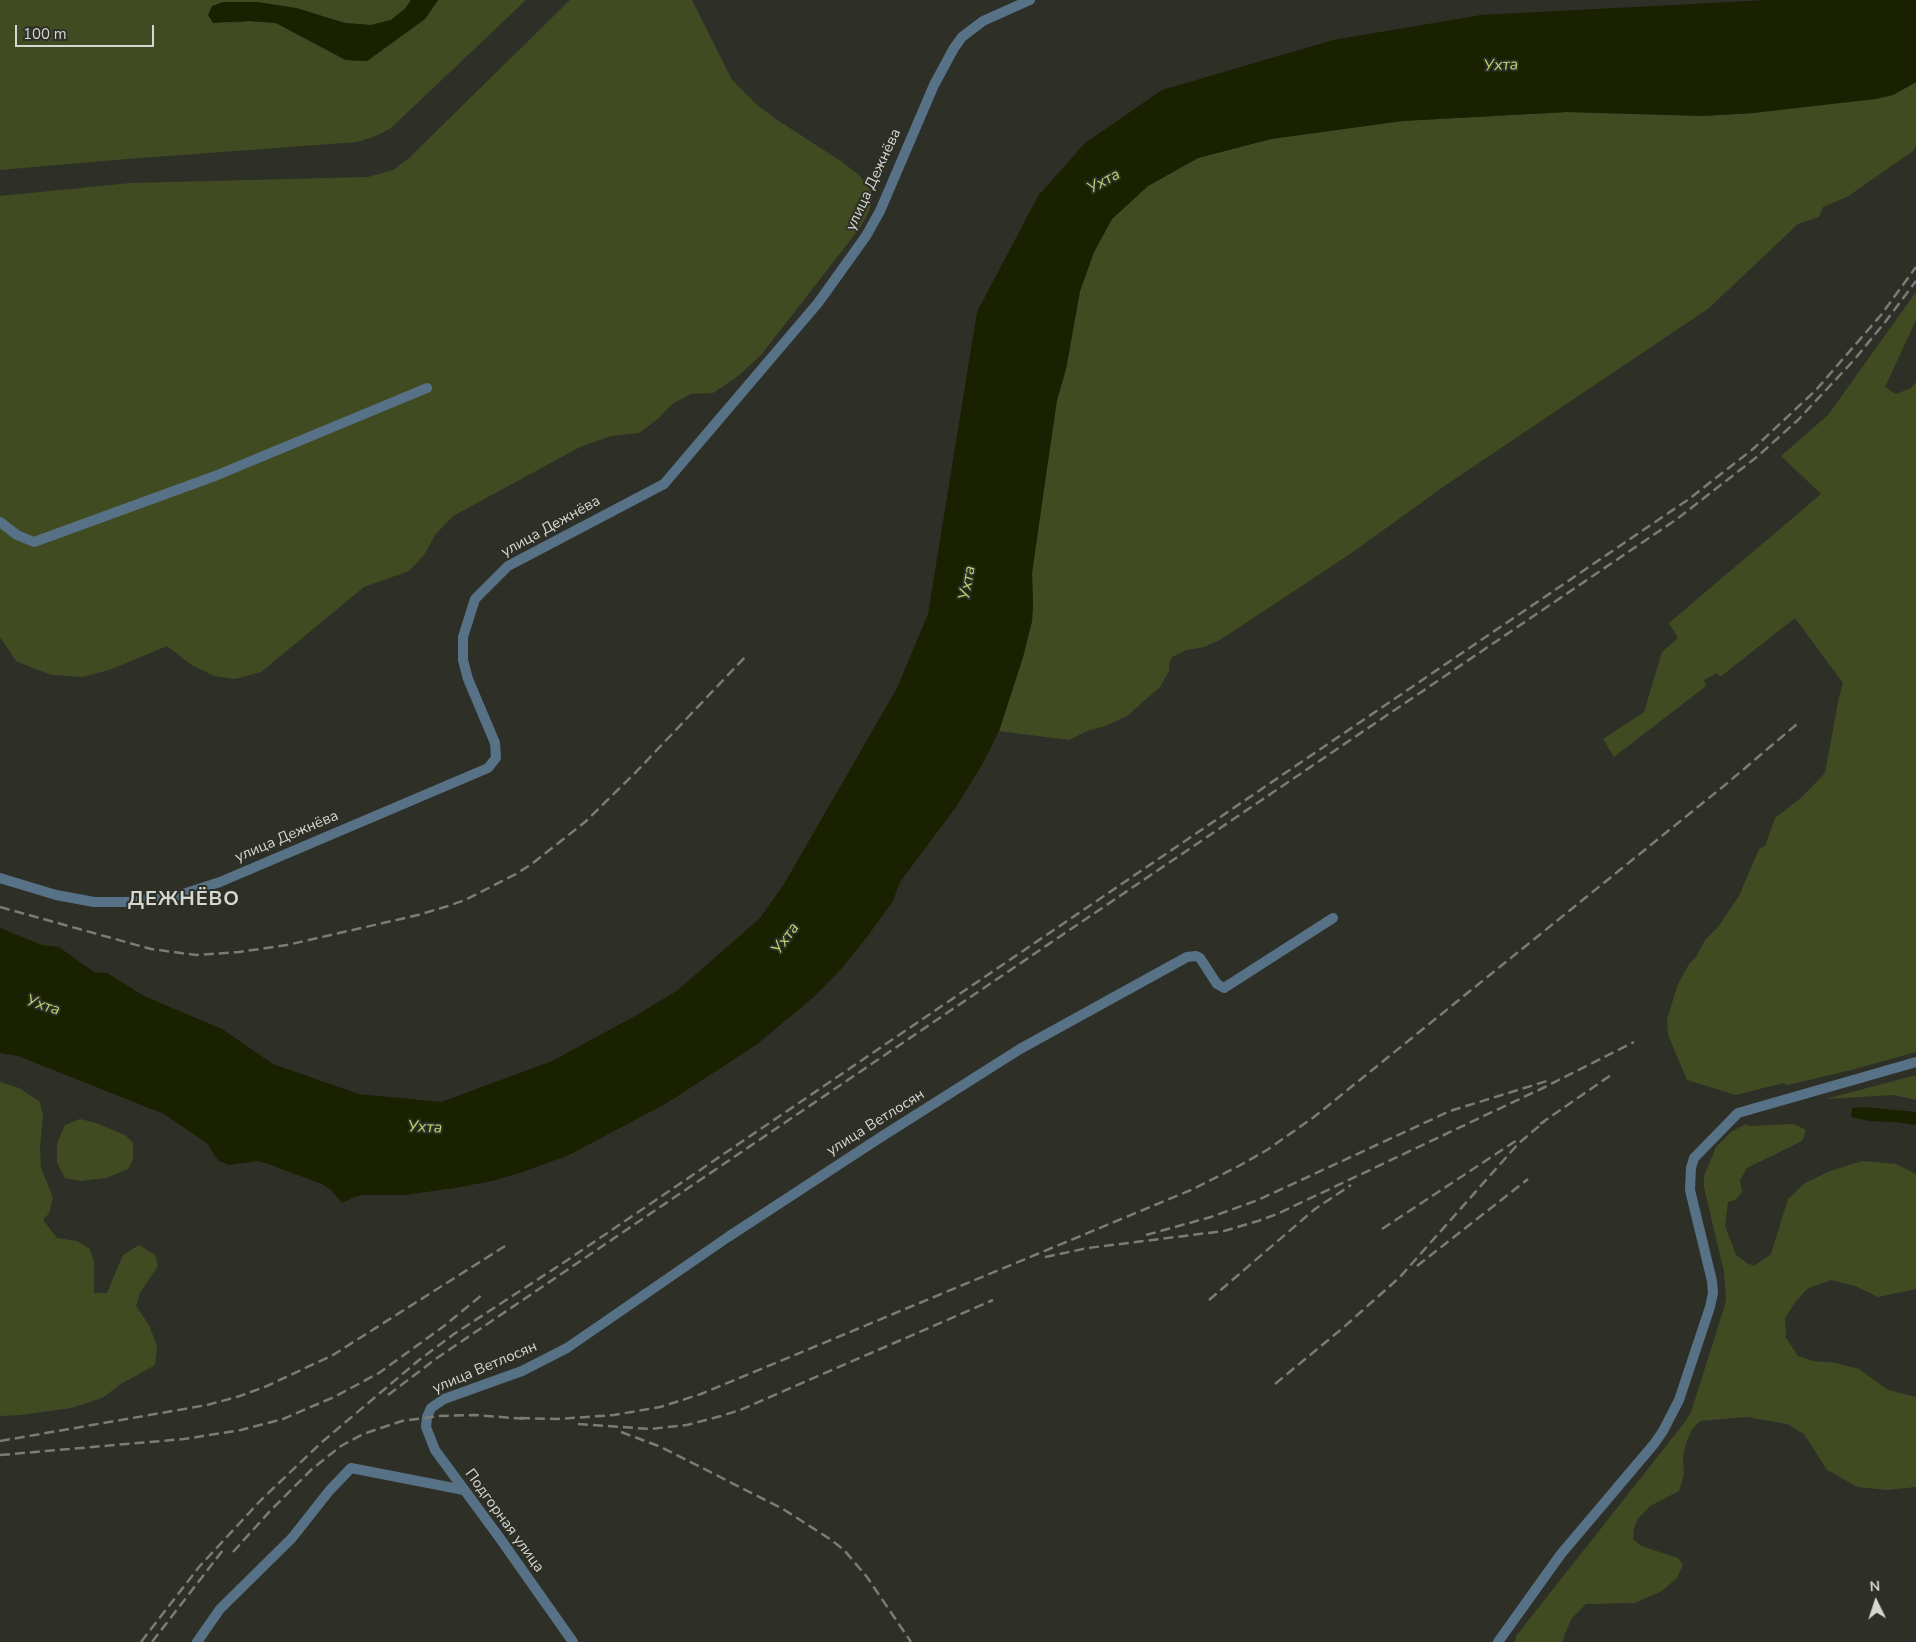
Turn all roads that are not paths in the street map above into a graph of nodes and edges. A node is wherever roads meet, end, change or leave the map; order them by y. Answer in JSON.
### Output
{"nodes":[{"id":1,"x":1030,"y":0,"type":"edge"},
{"id":2,"x":427,"y":388,"type":"dead end"},
{"id":3,"x":0,"y":522,"type":"edge"},
{"id":4,"x":0,"y":878,"type":"edge"},
{"id":5,"x":1333,"y":918,"type":"dead end"},
{"id":6,"x":1916,"y":1062,"type":"edge"},
{"id":7,"x":429,"y":1412,"type":"joint"},
{"id":8,"x":464,"y":1490,"type":"junction"},
{"id":9,"x":197,"y":1642,"type":"edge"},
{"id":10,"x":573,"y":1642,"type":"edge"},
{"id":11,"x":1498,"y":1642,"type":"edge"}],
"edges":[{"from":1,"to":4,"type":"street","name":"улица Дежнёва"},
{"from":2,"to":3,"type":"street"},
{"from":5,"to":7,"type":"street","name":"улица Ветлосян"},
{"from":6,"to":11,"type":"street"},
{"from":7,"to":8,"type":"street","name":"Подгорная улица"},
{"from":8,"to":9,"type":"street"},
{"from":8,"to":10,"type":"street","name":"Подгорная улица"}]}
